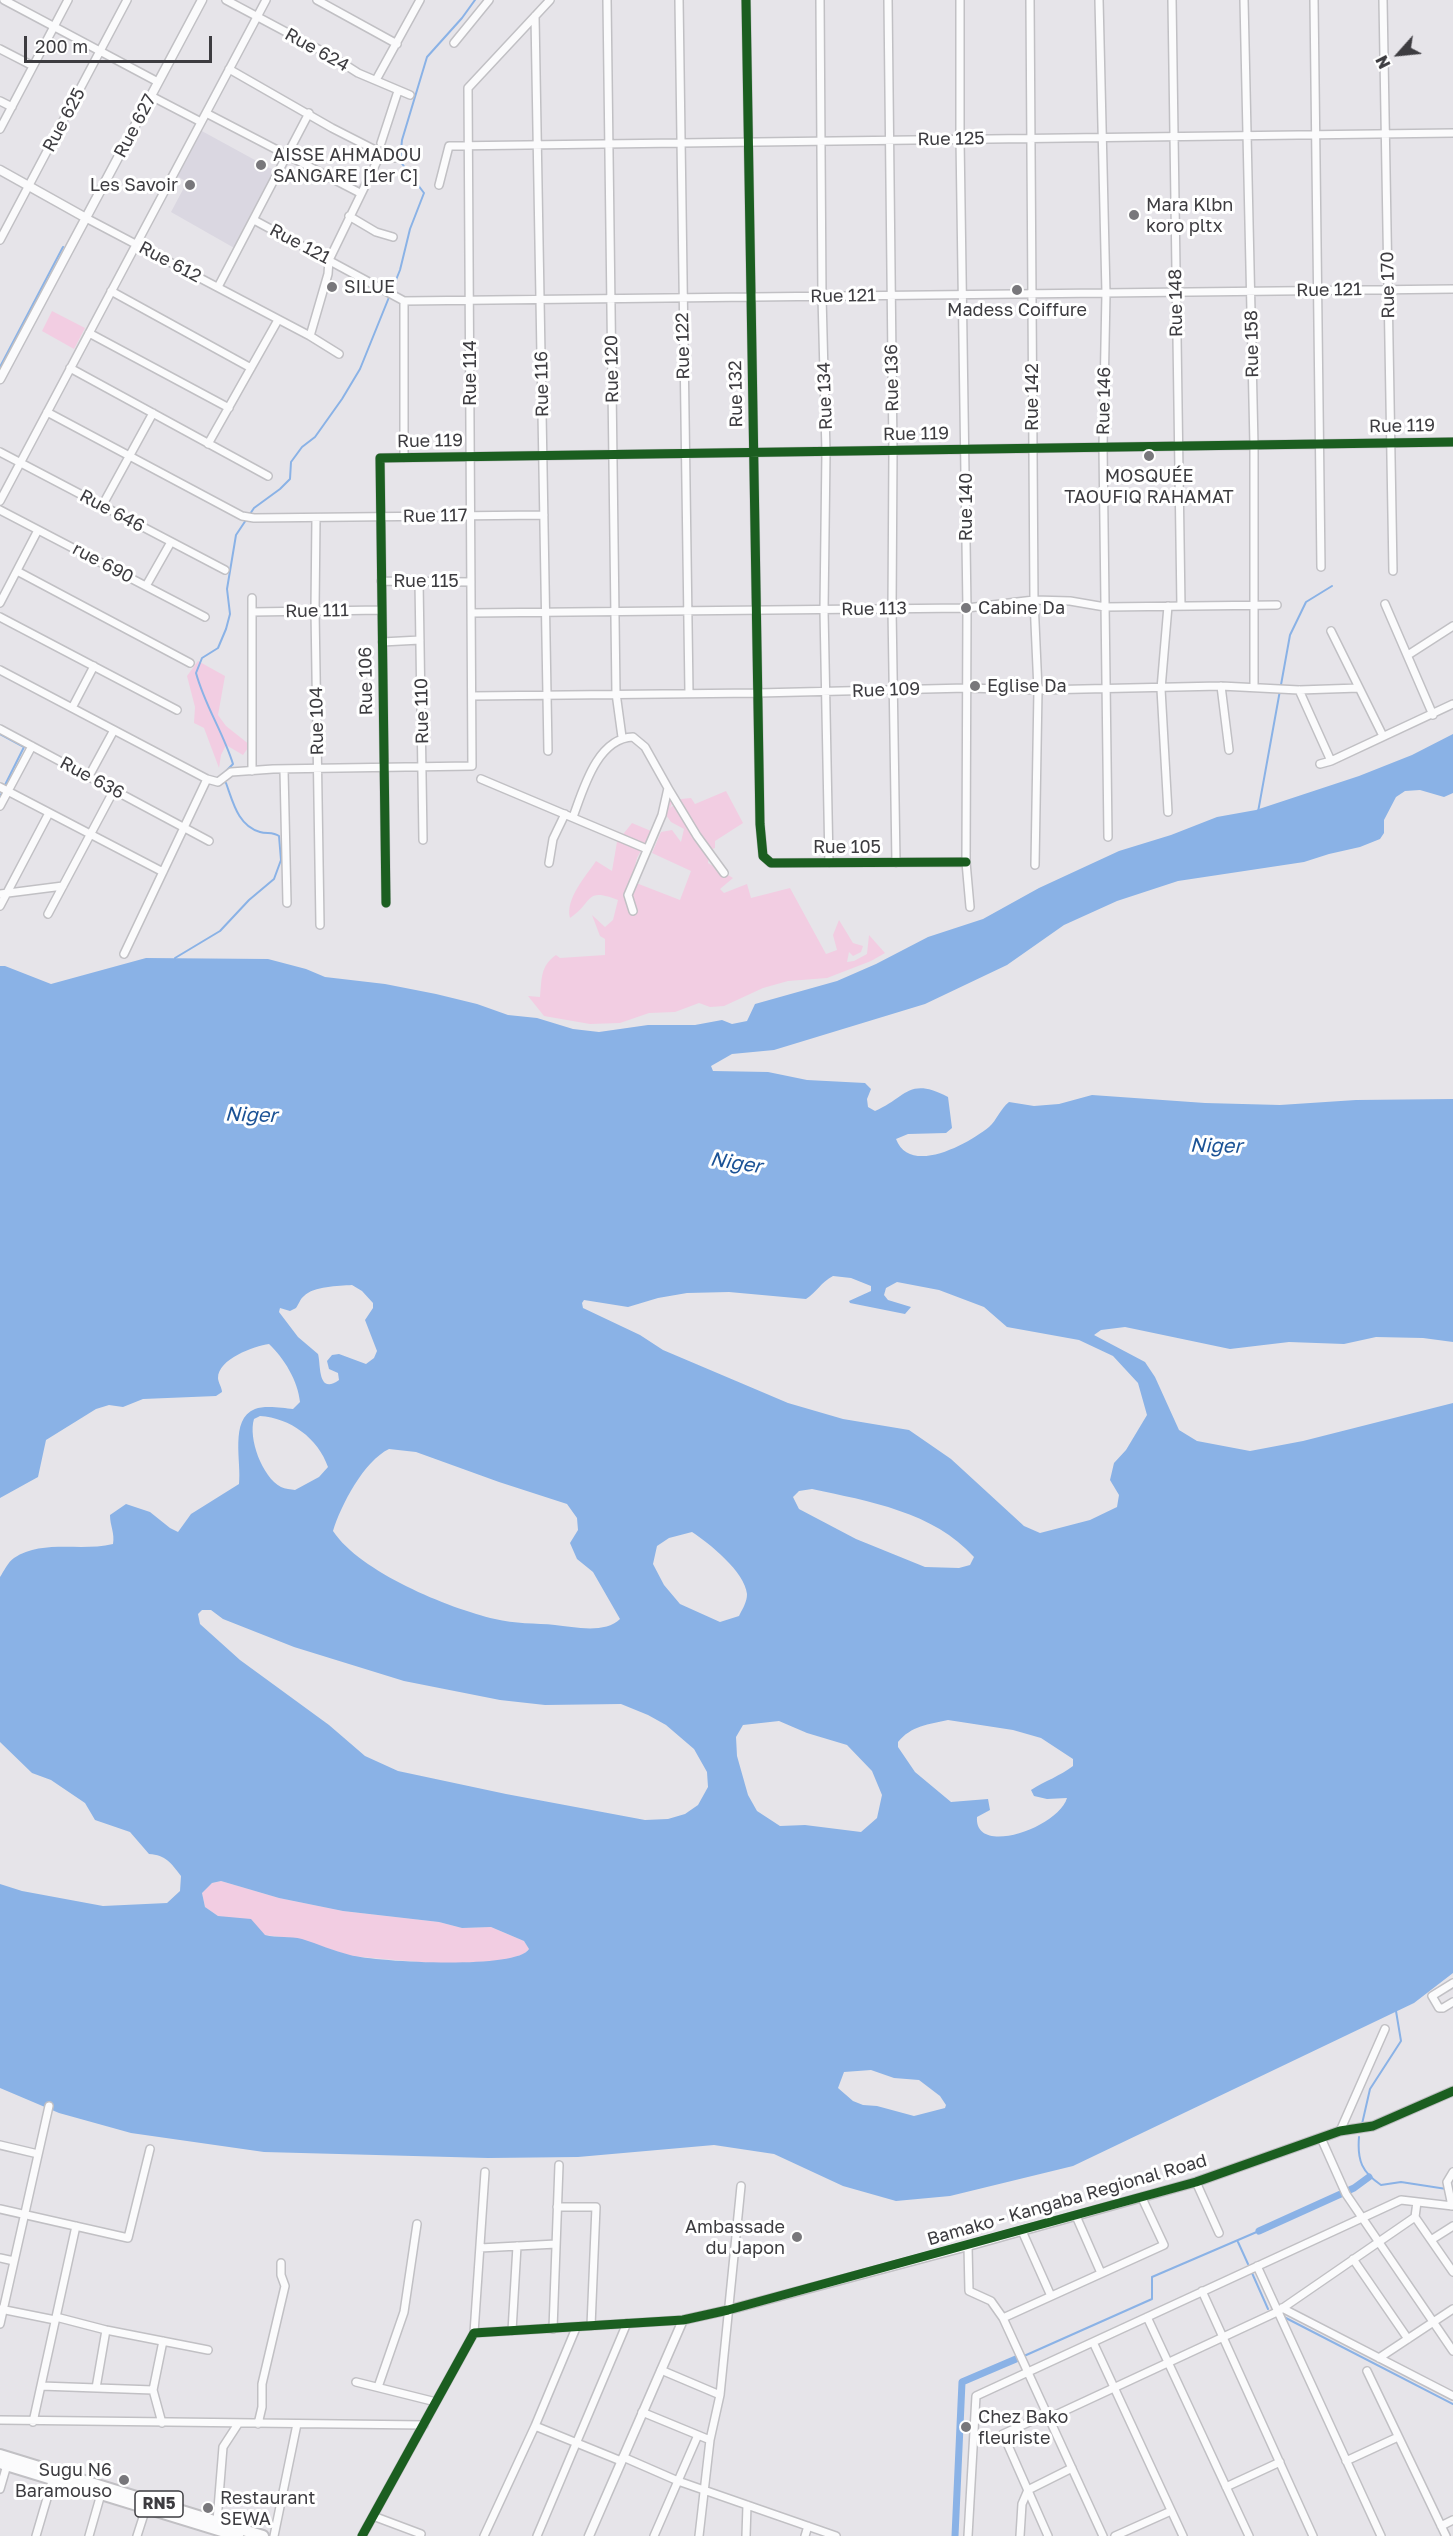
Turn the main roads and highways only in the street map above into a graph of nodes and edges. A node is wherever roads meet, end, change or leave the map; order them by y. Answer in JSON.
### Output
{"nodes":[{"id":1,"x":0,"y":2455,"type":"edge"},
{"id":2,"x":4,"y":2464,"type":"edge"},
{"id":3,"x":54,"y":2476,"type":"junction"},
{"id":4,"x":214,"y":2528,"type":"edge"},
{"id":5,"x":238,"y":2536,"type":"edge"},
{"id":6,"x":263,"y":2536,"type":"edge"}],
"edges":[{"from":1,"to":3,"type":"highway","number":"RN5"},
{"from":2,"to":3,"type":"highway","number":"RN5"},
{"from":3,"to":4,"type":"highway","number":"RN5"},
{"from":3,"to":4,"type":"highway","number":"RN5"},
{"from":4,"to":5,"type":"highway","number":"RN5"},
{"from":4,"to":6,"type":"highway","number":"RN5"}]}
